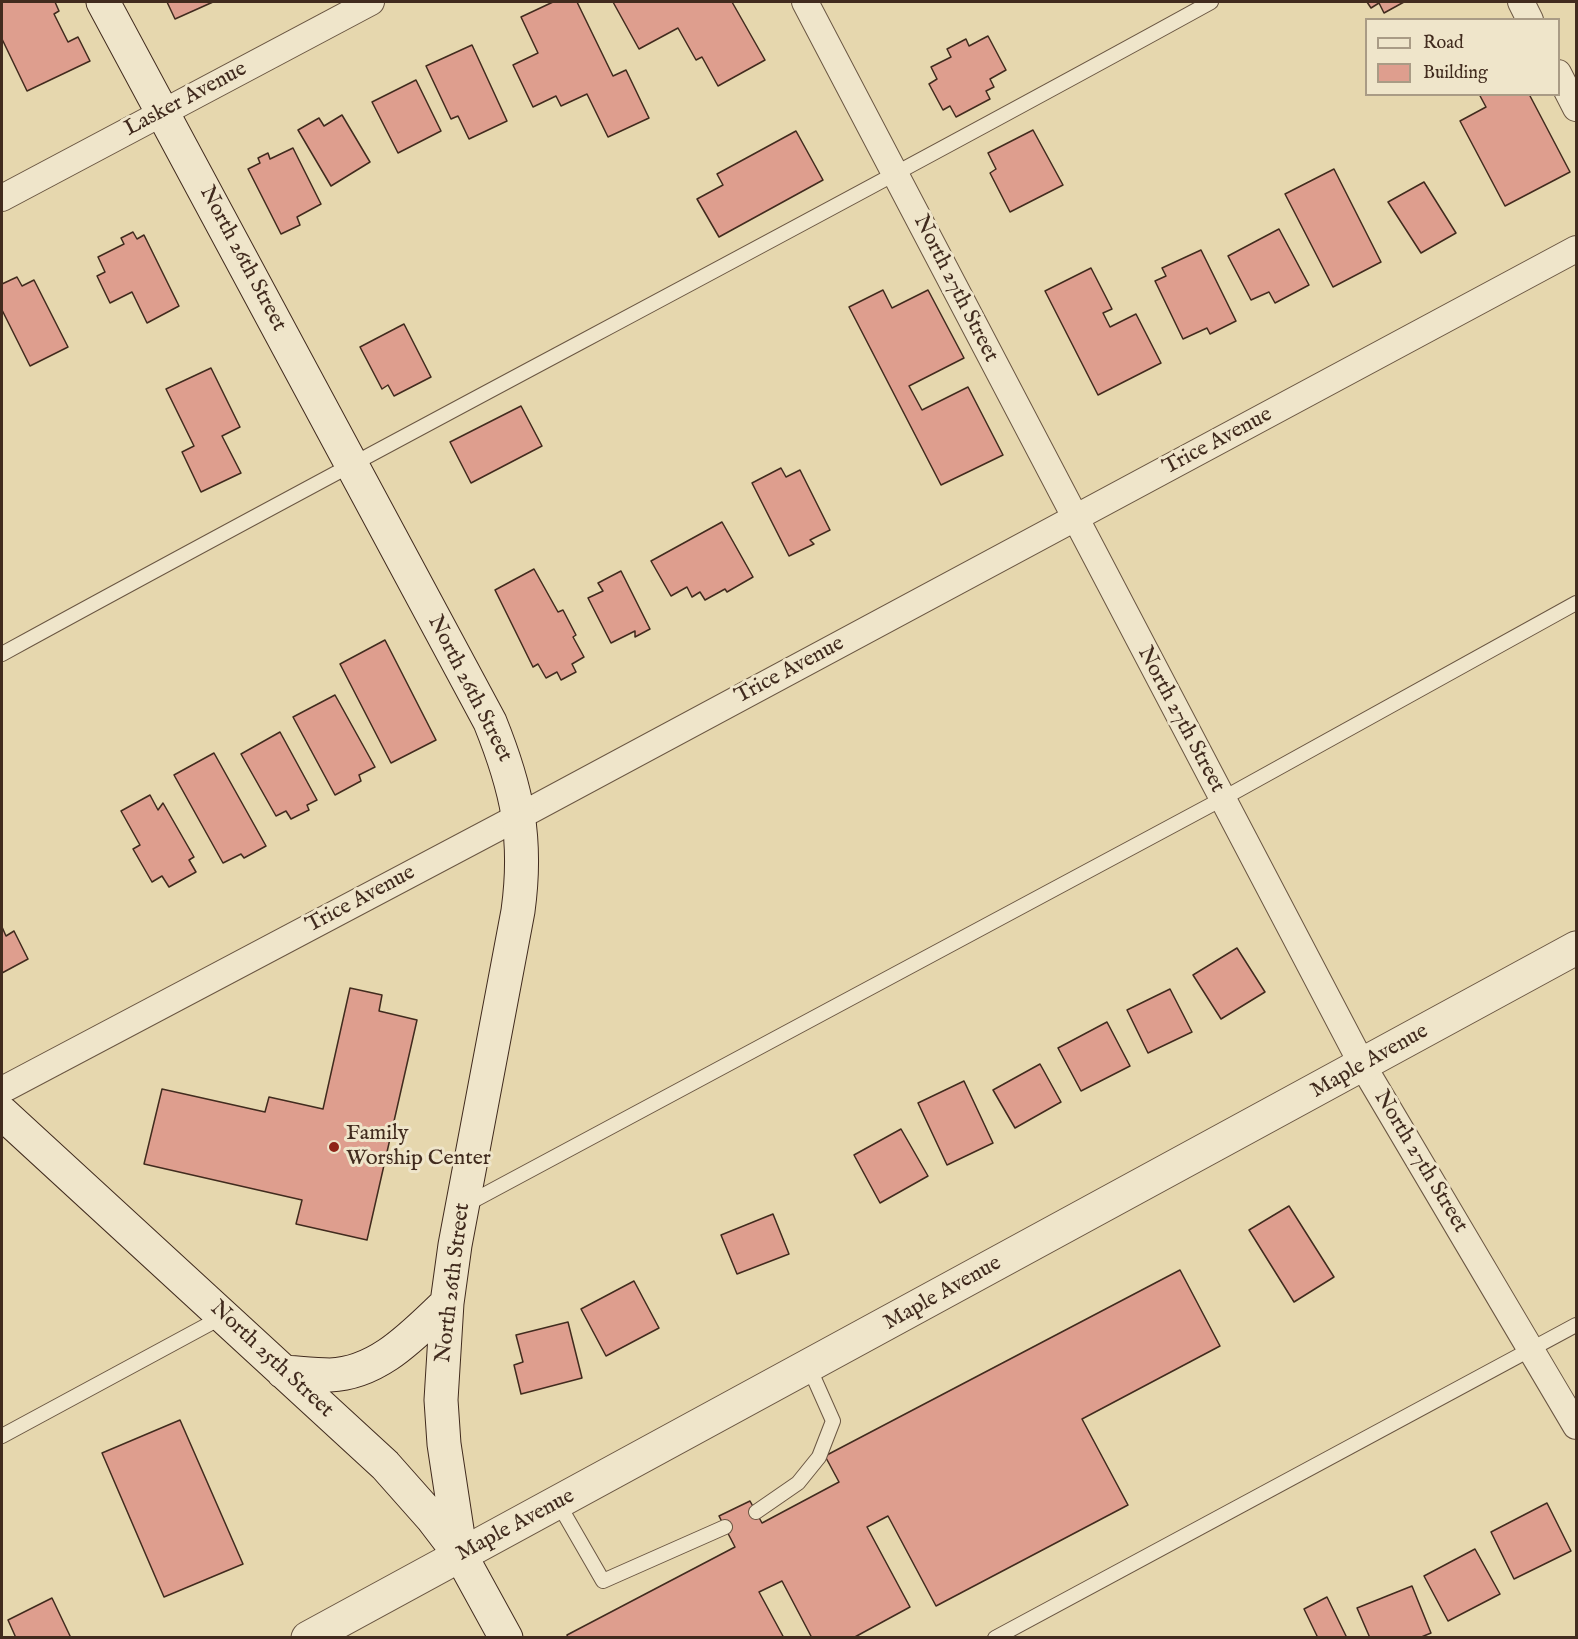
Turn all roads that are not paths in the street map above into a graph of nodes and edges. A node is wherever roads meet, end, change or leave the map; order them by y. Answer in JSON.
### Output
{"nodes":[{"id":1,"x":103,"y":2,"type":"edge"},
{"id":2,"x":370,"y":2,"type":"edge"},
{"id":3,"x":805,"y":2,"type":"edge"},
{"id":4,"x":1211,"y":2,"type":"edge"},
{"id":5,"x":1521,"y":2,"type":"edge"},
{"id":6,"x":1529,"y":18,"type":"edge"},
{"id":7,"x":1560,"y":78,"type":"edge"},
{"id":8,"x":1576,"y":108,"type":"edge"},
{"id":9,"x":163,"y":112,"type":"junction"},
{"id":10,"x":896,"y":176,"type":"junction"},
{"id":11,"x":2,"y":198,"type":"edge"},
{"id":12,"x":1576,"y":249,"type":"edge"},
{"id":13,"x":351,"y":463,"type":"junction"},
{"id":14,"x":1074,"y":519,"type":"junction"},
{"id":15,"x":1576,"y":603,"type":"edge"},
{"id":16,"x":2,"y":654,"type":"edge"},
{"id":17,"x":1222,"y":799,"type":"junction"},
{"id":18,"x":520,"y":816,"type":"junction"},
{"id":19,"x":1576,"y":948,"type":"edge"},
{"id":20,"x":1363,"y":1066,"type":"junction"},
{"id":21,"x":2,"y":1090,"type":"edge"},
{"id":22,"x":2,"y":1113,"type":"edge"},
{"id":23,"x":462,"y":1206,"type":"junction"},
{"id":24,"x":447,"y":1303,"type":"junction"},
{"id":25,"x":224,"y":1317,"type":"junction"},
{"id":26,"x":1576,"y":1324,"type":"edge"},
{"id":27,"x":1531,"y":1349,"type":"junction"},
{"id":28,"x":809,"y":1367,"type":"junction"},
{"id":29,"x":284,"y":1372,"type":"junction"},
{"id":30,"x":1576,"y":1426,"type":"edge"},
{"id":31,"x":2,"y":1436,"type":"edge"},
{"id":32,"x":558,"y":1503,"type":"junction"},
{"id":33,"x":756,"y":1512,"type":"dead end"},
{"id":34,"x":724,"y":1527,"type":"dead end"},
{"id":35,"x":461,"y":1556,"type":"junction"},
{"id":36,"x":308,"y":1638,"type":"edge"},
{"id":37,"x":506,"y":1638,"type":"edge"},
{"id":38,"x":995,"y":1638,"type":"edge"}],
"edges":[{"from":1,"to":9,"type":"main road","name":"North 26th Street"},
{"from":2,"to":9,"type":"street","name":"Lasker Avenue"},
{"from":3,"to":10,"type":"street","name":"North 27th Street"},
{"from":4,"to":10,"type":"lane"},
{"from":5,"to":6,"type":"street"},
{"from":7,"to":8,"type":"street"},
{"from":9,"to":11,"type":"street","name":"Lasker Avenue"},
{"from":9,"to":13,"type":"main road","name":"North 26th Street"},
{"from":10,"to":13,"type":"lane"},
{"from":10,"to":14,"type":"street","name":"North 27th Street"},
{"from":12,"to":14,"type":"street","name":"Trice Avenue"},
{"from":13,"to":16,"type":"lane"},
{"from":13,"to":18,"type":"main road","name":"North 26th Street"},
{"from":14,"to":17,"type":"street","name":"North 27th Street"},
{"from":14,"to":18,"type":"street","name":"Trice Avenue"},
{"from":15,"to":17,"type":"lane"},
{"from":17,"to":20,"type":"street","name":"North 27th Street"},
{"from":17,"to":23,"type":"lane"},
{"from":18,"to":21,"type":"street","name":"Trice Avenue"},
{"from":18,"to":23,"type":"main road","name":"North 26th Street"},
{"from":19,"to":20,"type":"main road","name":"Maple Avenue"},
{"from":20,"to":27,"type":"street","name":"North 27th Street"},
{"from":20,"to":28,"type":"main road","name":"Maple Avenue"},
{"from":22,"to":25,"type":"main road","name":"North 25th Street"},
{"from":23,"to":24,"type":"main road","name":"North 26th Street"},
{"from":24,"to":29,"type":"main road"},
{"from":24,"to":35,"type":"main road","name":"North 26th Street"},
{"from":25,"to":29,"type":"main road","name":"North 25th Street"},
{"from":25,"to":31,"type":"lane"},
{"from":26,"to":27,"type":"lane"},
{"from":27,"to":30,"type":"street","name":"North 27th Street"},
{"from":27,"to":38,"type":"lane"},
{"from":28,"to":32,"type":"main road","name":"Maple Avenue"},
{"from":28,"to":33,"type":"lane"},
{"from":29,"to":35,"type":"main road","name":"North 25th Street"},
{"from":32,"to":34,"type":"lane"},
{"from":32,"to":35,"type":"main road","name":"Maple Avenue"},
{"from":35,"to":36,"type":"main road","name":"Maple Avenue"},
{"from":35,"to":37,"type":"main road","name":"North 25th Street"}]}
